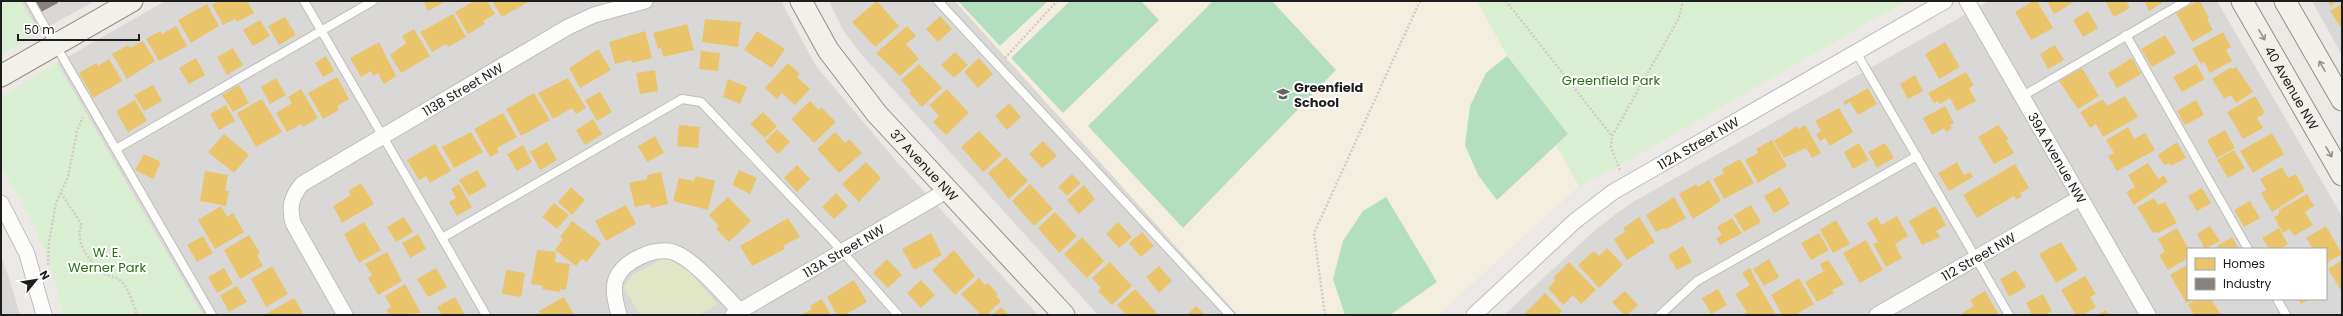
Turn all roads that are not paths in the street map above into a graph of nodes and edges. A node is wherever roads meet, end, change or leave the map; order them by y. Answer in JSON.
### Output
{"nodes":[{"id":1,"x":30,"y":1,"type":"edge"},
{"id":2,"x":132,"y":1,"type":"edge"},
{"id":3,"x":304,"y":1,"type":"edge"},
{"id":4,"x":373,"y":1,"type":"edge"},
{"id":5,"x":645,"y":1,"type":"edge"},
{"id":6,"x":801,"y":1,"type":"edge"},
{"id":7,"x":938,"y":1,"type":"edge"},
{"id":8,"x":1945,"y":1,"type":"edge"},
{"id":9,"x":1966,"y":1,"type":"edge"},
{"id":10,"x":2186,"y":1,"type":"edge"},
{"id":11,"x":2242,"y":1,"type":"edge"},
{"id":12,"x":2285,"y":1,"type":"edge"},
{"id":13,"x":322,"y":32,"type":"junction"},
{"id":14,"x":2126,"y":35,"type":"junction"},
{"id":15,"x":55,"y":44,"type":"junction"},
{"id":16,"x":1856,"y":52,"type":"junction"},
{"id":17,"x":1,"y":76,"type":"edge"},
{"id":18,"x":2021,"y":97,"type":"junction"},
{"id":19,"x":2342,"y":100,"type":"edge"},
{"id":20,"x":382,"y":135,"type":"junction"},
{"id":21,"x":116,"y":149,"type":"junction"},
{"id":22,"x":1917,"y":156,"type":"junction"},
{"id":23,"x":2341,"y":171,"type":"edge"},
{"id":24,"x":948,"y":190,"type":"junction"},
{"id":25,"x":2080,"y":198,"type":"junction"},
{"id":26,"x":2,"y":206,"type":"edge"},
{"id":27,"x":442,"y":238,"type":"junction"},
{"id":28,"x":2247,"y":248,"type":"edge"},
{"id":29,"x":841,"y":250,"type":"junction"},
{"id":30,"x":1976,"y":258,"type":"junction"},
{"id":31,"x":2278,"y":300,"type":"edge"},
{"id":32,"x":737,"y":313,"type":"edge"},
{"id":33,"x":44,"y":315,"type":"edge"},
{"id":34,"x":212,"y":315,"type":"edge"},
{"id":35,"x":345,"y":315,"type":"edge"},
{"id":36,"x":486,"y":315,"type":"edge"},
{"id":37,"x":619,"y":315,"type":"edge"},
{"id":38,"x":898,"y":315,"type":"edge"},
{"id":39,"x":1064,"y":315,"type":"edge"},
{"id":40,"x":1230,"y":315,"type":"edge"},
{"id":41,"x":1474,"y":315,"type":"edge"},
{"id":42,"x":1660,"y":315,"type":"edge"},
{"id":43,"x":1877,"y":315,"type":"edge"},
{"id":44,"x":2009,"y":315,"type":"edge"},
{"id":45,"x":2148,"y":315,"type":"edge"},
{"id":46,"x":2286,"y":315,"type":"edge"}],
"edges":[{"from":1,"to":15,"type":"lane"},
{"from":2,"to":15,"type":"street"},
{"from":3,"to":13,"type":"lane"},
{"from":4,"to":13,"type":"lane"},
{"from":5,"to":20,"type":"street","name":"113B Street NW"},
{"from":6,"to":24,"type":"street","name":"37 Avenue NW"},
{"from":7,"to":40,"type":"lane"},
{"from":8,"to":16,"type":"street","name":"112A Street NW"},
{"from":9,"to":18,"type":"street","name":"39A Avenue NW"},
{"from":10,"to":14,"type":"lane"},
{"from":11,"to":23,"type":"street","name":"40 Avenue NW","one_way":true},
{"from":19,"to":12,"type":"street","one_way":true},
{"from":13,"to":20,"type":"lane"},
{"from":13,"to":21,"type":"lane"},
{"from":14,"to":18,"type":"lane"},
{"from":14,"to":28,"type":"lane"},
{"from":15,"to":17,"type":"street"},
{"from":15,"to":21,"type":"lane"},
{"from":16,"to":22,"type":"lane"},
{"from":16,"to":41,"type":"street","name":"112A Street NW"},
{"from":18,"to":25,"type":"street","name":"39A Avenue NW"},
{"from":20,"to":27,"type":"lane"},
{"from":20,"to":35,"type":"street","name":"113B Street NW"},
{"from":21,"to":34,"type":"lane"},
{"from":22,"to":30,"type":"lane"},
{"from":22,"to":42,"type":"lane"},
{"from":24,"to":29,"type":"street","name":"113A Street NW"},
{"from":24,"to":39,"type":"street","name":"37 Avenue NW"},
{"from":25,"to":30,"type":"street","name":"112 Street NW"},
{"from":25,"to":45,"type":"street","name":"39A Avenue NW"},
{"from":26,"to":33,"type":"street"},
{"from":27,"to":29,"type":"lane"},
{"from":27,"to":36,"type":"lane"},
{"from":29,"to":32,"type":"street","name":"113A Street NW"},
{"from":29,"to":38,"type":"lane"},
{"from":30,"to":43,"type":"street","name":"112 Street NW"},
{"from":30,"to":44,"type":"lane"},
{"from":31,"to":46,"type":"lane"},
{"from":32,"to":37,"type":"street","name":"113A Street NW"}]}
